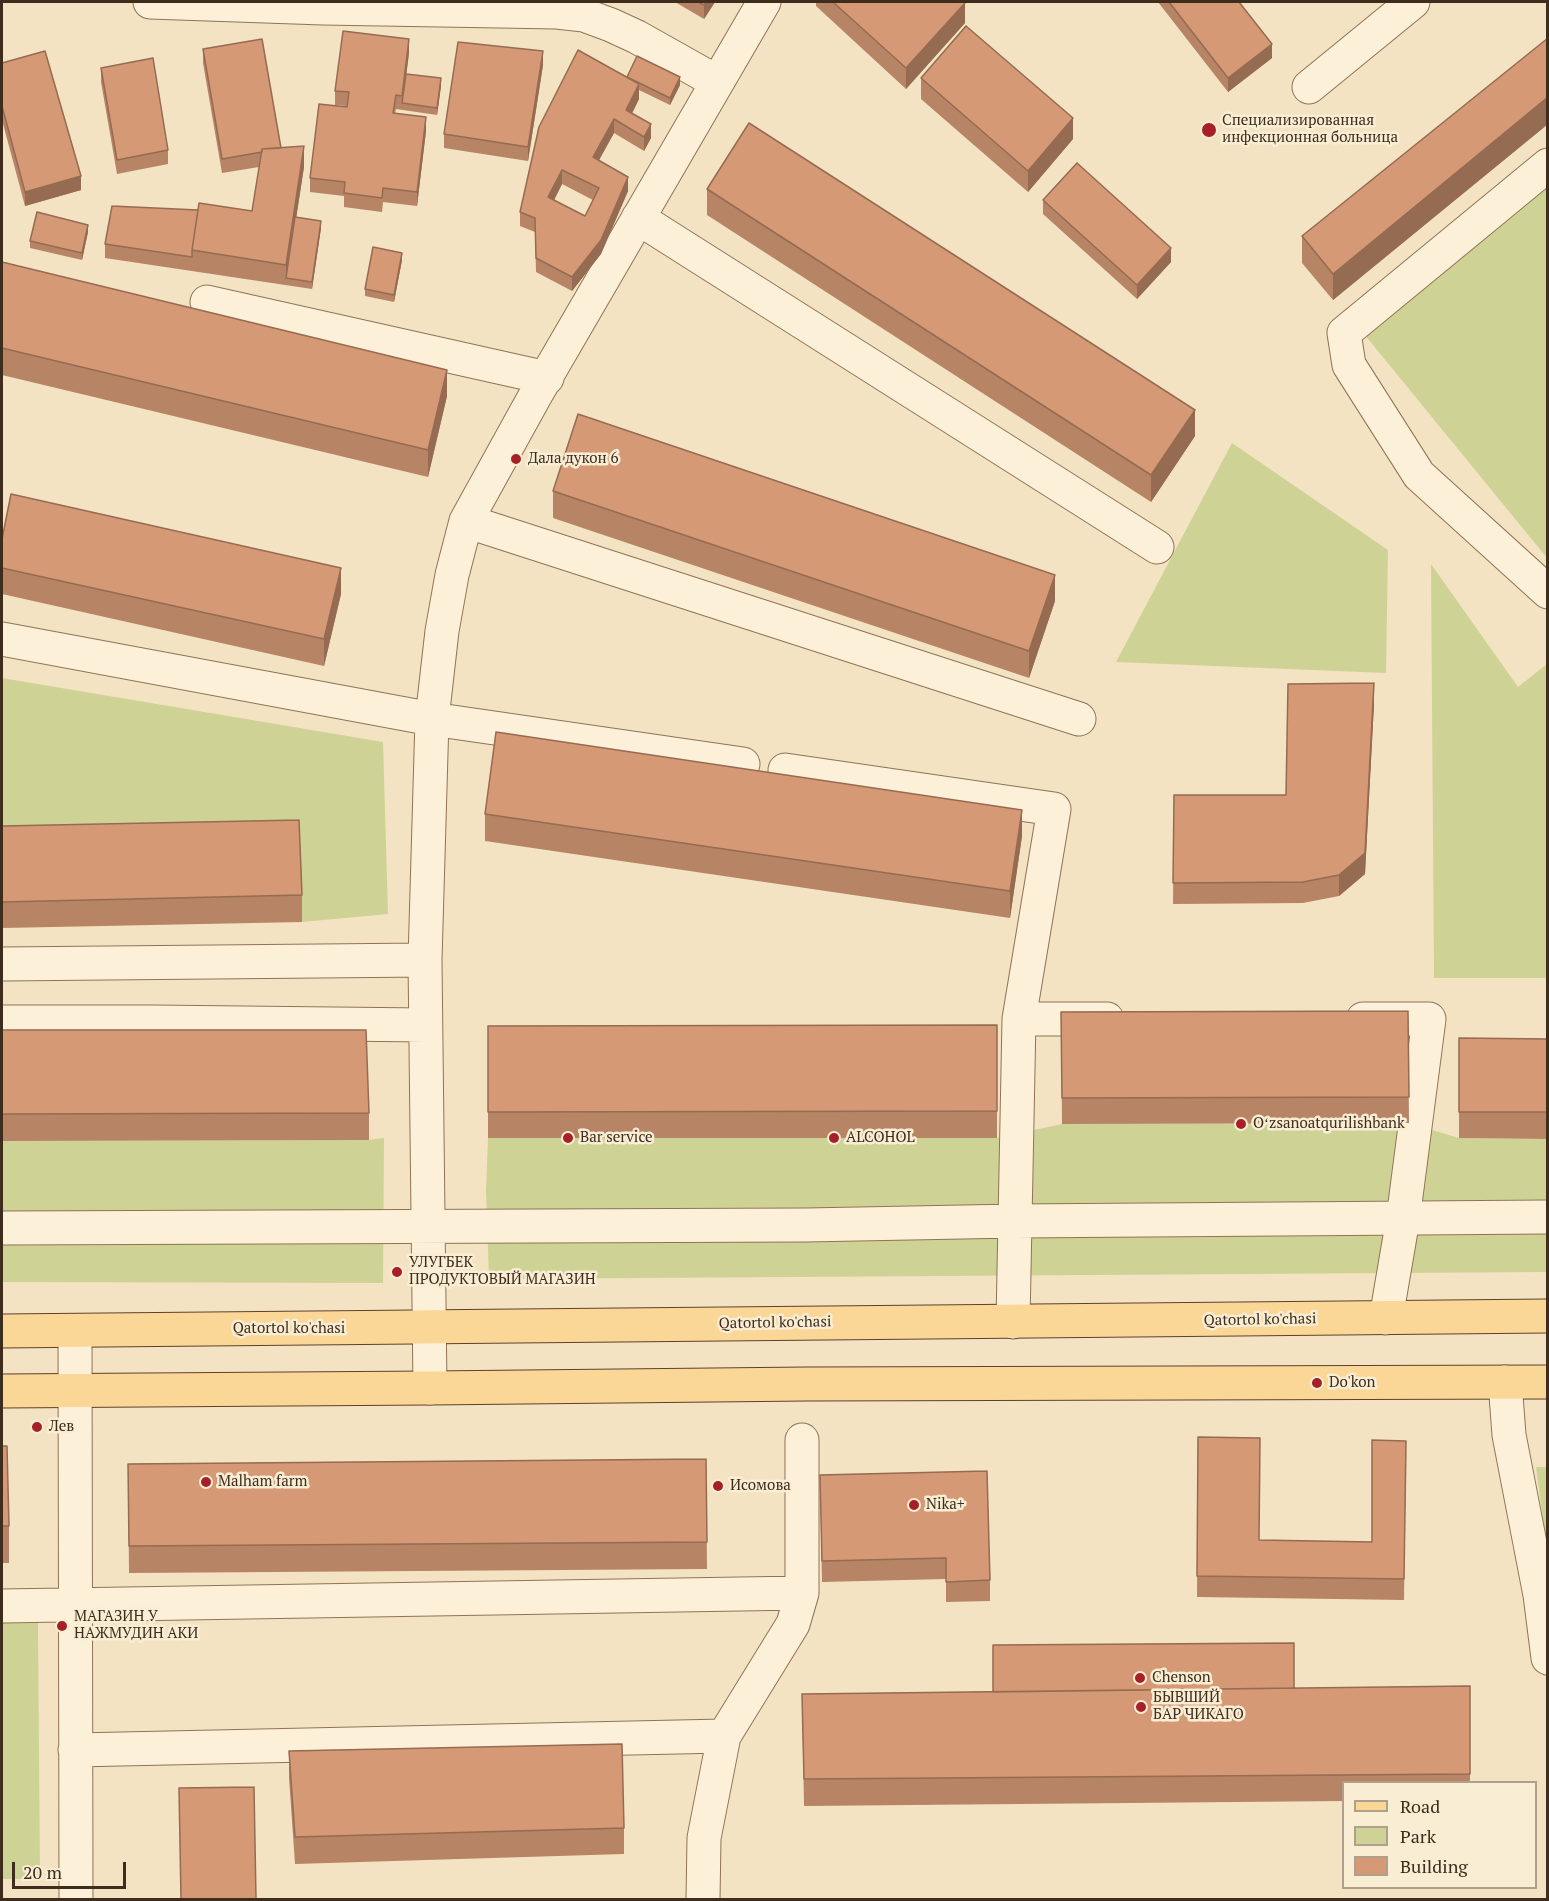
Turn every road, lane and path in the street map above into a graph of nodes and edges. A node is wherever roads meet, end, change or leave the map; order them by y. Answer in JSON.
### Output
{"nodes":[{"id":1,"x":150,"y":2,"type":"edge"},
{"id":2,"x":764,"y":2,"type":"edge"},
{"id":3,"x":1413,"y":2,"type":"edge"},
{"id":4,"x":717,"y":82,"type":"junction"},
{"id":5,"x":1309,"y":87,"type":"dead end"},
{"id":6,"x":1548,"y":165,"type":"edge"},
{"id":7,"x":638,"y":218,"type":"junction"},
{"id":8,"x":207,"y":302,"type":"dead end"},
{"id":9,"x":547,"y":378,"type":"junction"},
{"id":10,"x":466,"y":521,"type":"junction"},
{"id":11,"x":1157,"y":547,"type":"dead end"},
{"id":12,"x":1548,"y":592,"type":"edge"},
{"id":13,"x":2,"y":639,"type":"edge"},
{"id":14,"x":432,"y":719,"type":"junction"},
{"id":15,"x":1079,"y":719,"type":"dead end"},
{"id":16,"x":743,"y":764,"type":"dead end"},
{"id":17,"x":785,"y":770,"type":"dead end"},
{"id":18,"x":424,"y":960,"type":"junction"},
{"id":19,"x":2,"y":964,"type":"edge"},
{"id":20,"x":1019,"y":1019,"type":"junction"},
{"id":21,"x":1136,"y":1019,"type":"edge"},
{"id":22,"x":1335,"y":1019,"type":"edge"},
{"id":23,"x":2,"y":1022,"type":"edge"},
{"id":24,"x":425,"y":1025,"type":"junction"},
{"id":25,"x":1548,"y":1217,"type":"edge"},
{"id":26,"x":1402,"y":1219,"type":"junction"},
{"id":27,"x":1016,"y":1221,"type":"junction"},
{"id":28,"x":429,"y":1226,"type":"junction"},
{"id":29,"x":2,"y":1228,"type":"edge"},
{"id":30,"x":1548,"y":1316,"type":"edge"},
{"id":31,"x":1386,"y":1318,"type":"junction"},
{"id":32,"x":1013,"y":1322,"type":"junction"},
{"id":33,"x":428,"y":1328,"type":"junction"},
{"id":34,"x":75,"y":1331,"type":"junction"},
{"id":35,"x":2,"y":1332,"type":"edge"},
{"id":36,"x":1504,"y":1382,"type":"junction"},
{"id":37,"x":1548,"y":1382,"type":"edge"},
{"id":38,"x":430,"y":1388,"type":"junction"},
{"id":39,"x":74,"y":1390,"type":"junction"},
{"id":40,"x":2,"y":1391,"type":"edge"},
{"id":41,"x":802,"y":1440,"type":"dead end"},
{"id":42,"x":802,"y":1593,"type":"junction"},
{"id":43,"x":75,"y":1605,"type":"junction"},
{"id":44,"x":2,"y":1606,"type":"edge"},
{"id":45,"x":1548,"y":1658,"type":"edge"},
{"id":46,"x":724,"y":1736,"type":"junction"},
{"id":47,"x":75,"y":1750,"type":"junction"},
{"id":48,"x":76,"y":1899,"type":"edge"},
{"id":49,"x":703,"y":1899,"type":"edge"}],
"edges":[{"from":1,"to":4,"type":"street"},
{"from":2,"to":4,"type":"street"},
{"from":3,"to":5,"type":"street"},
{"from":4,"to":7,"type":"street"},
{"from":6,"to":12,"type":"street"},
{"from":7,"to":9,"type":"street"},
{"from":7,"to":11,"type":"street"},
{"from":8,"to":9,"type":"street"},
{"from":9,"to":10,"type":"street"},
{"from":10,"to":14,"type":"street"},
{"from":10,"to":15,"type":"street"},
{"from":13,"to":14,"type":"street"},
{"from":14,"to":16,"type":"street"},
{"from":14,"to":18,"type":"street"},
{"from":17,"to":20,"type":"street"},
{"from":18,"to":19,"type":"street"},
{"from":18,"to":24,"type":"street"},
{"from":20,"to":21,"type":"street"},
{"from":20,"to":27,"type":"street"},
{"from":22,"to":26,"type":"street"},
{"from":23,"to":24,"type":"street"},
{"from":24,"to":28,"type":"street"},
{"from":25,"to":26,"type":"street"},
{"from":26,"to":27,"type":"street"},
{"from":26,"to":31,"type":"street"},
{"from":27,"to":28,"type":"street"},
{"from":27,"to":32,"type":"street"},
{"from":28,"to":29,"type":"street"},
{"from":28,"to":33,"type":"street"},
{"from":30,"to":31,"type":"main road","name":"Qatortol ko'chasi"},
{"from":31,"to":32,"type":"main road","name":"Qatortol ko'chasi"},
{"from":32,"to":33,"type":"main road","name":"Qatortol ko'chasi"},
{"from":33,"to":34,"type":"main road","name":"Qatortol ko'chasi"},
{"from":33,"to":38,"type":"street"},
{"from":34,"to":35,"type":"main road","name":"Qatortol ko'chasi"},
{"from":34,"to":39,"type":"street"},
{"from":36,"to":37,"type":"main road"},
{"from":36,"to":38,"type":"main road"},
{"from":36,"to":45,"type":"street"},
{"from":38,"to":39,"type":"main road"},
{"from":39,"to":40,"type":"main road"},
{"from":39,"to":43,"type":"street"},
{"from":41,"to":42,"type":"street"},
{"from":42,"to":43,"type":"street"},
{"from":42,"to":46,"type":"street"},
{"from":43,"to":44,"type":"street"},
{"from":43,"to":47,"type":"street"},
{"from":46,"to":47,"type":"street"},
{"from":46,"to":49,"type":"street"},
{"from":47,"to":48,"type":"street"}]}
